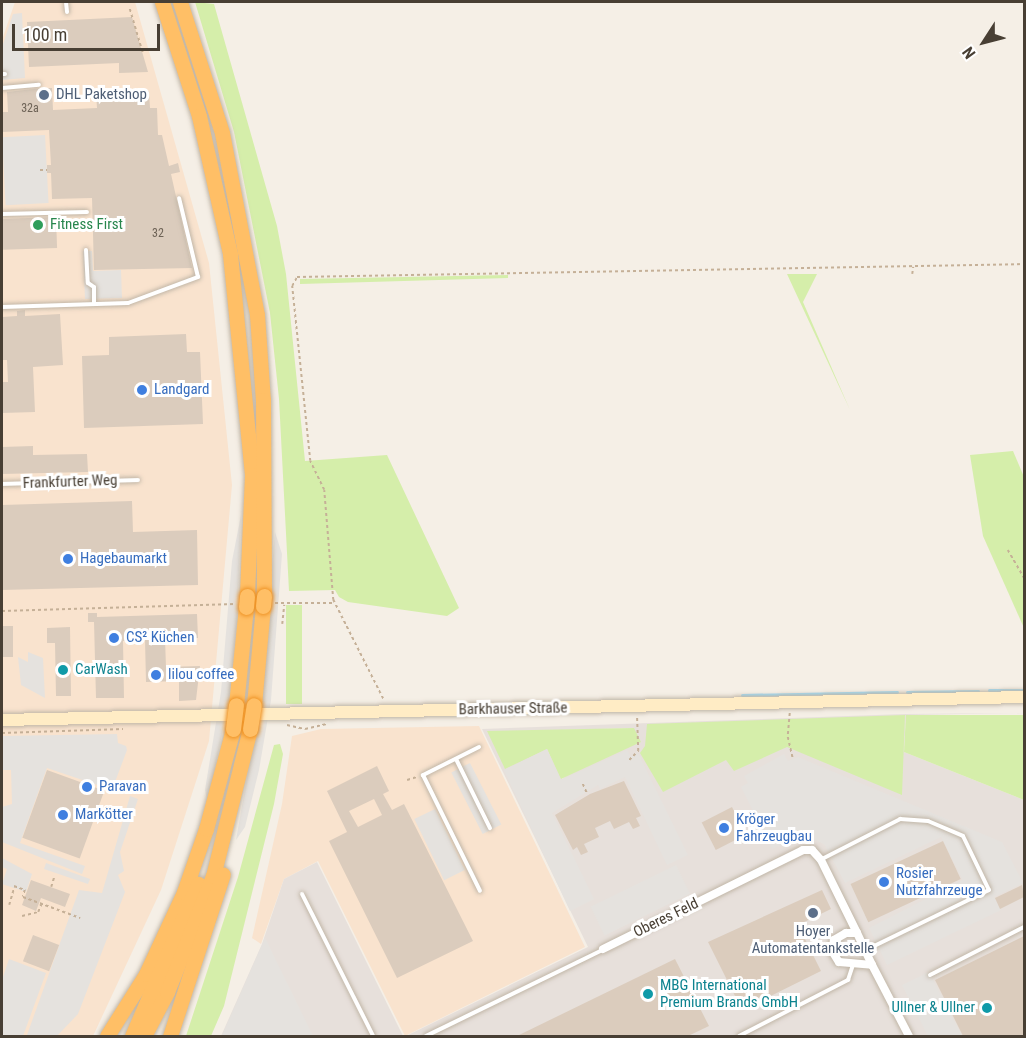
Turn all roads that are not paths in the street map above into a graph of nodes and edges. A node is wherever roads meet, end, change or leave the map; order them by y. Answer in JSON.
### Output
{"nodes":[{"id":1,"x":66,"y":2,"type":"edge"},
{"id":2,"x":162,"y":2,"type":"edge"},
{"id":3,"x":180,"y":2,"type":"edge"},
{"id":4,"x":67,"y":12,"type":"dead end"},
{"id":5,"x":39,"y":85,"type":"dead end"},
{"id":6,"x":2,"y":88,"type":"edge"},
{"id":7,"x":179,"y":198,"type":"dead end"},
{"id":8,"x":87,"y":212,"type":"dead end"},
{"id":9,"x":2,"y":214,"type":"edge"},
{"id":10,"x":86,"y":250,"type":"dead end"},
{"id":11,"x":94,"y":304,"type":"junction"},
{"id":12,"x":2,"y":307,"type":"edge"},
{"id":13,"x":138,"y":480,"type":"dead end"},
{"id":14,"x":2,"y":484,"type":"edge"},
{"id":15,"x":1024,"y":697,"type":"edge"},
{"id":16,"x":2,"y":720,"type":"edge"},
{"id":17,"x":232,"y":729,"type":"junction"},
{"id":18,"x":250,"y":729,"type":"junction"},
{"id":19,"x":479,"y":747,"type":"dead end"},
{"id":20,"x":456,"y":759,"type":"junction"},
{"id":21,"x":490,"y":828,"type":"dead end"},
{"id":22,"x":821,"y":860,"type":"junction"},
{"id":23,"x":480,"y":891,"type":"dead end"},
{"id":24,"x":302,"y":894,"type":"dead end"},
{"id":25,"x":1024,"y":927,"type":"edge"},
{"id":26,"x":857,"y":933,"type":"junction"},
{"id":27,"x":603,"y":950,"type":"joint"},
{"id":28,"x":866,"y":951,"type":"junction"},
{"id":29,"x":853,"y":965,"type":"junction"},
{"id":30,"x":872,"y":965,"type":"junction"},
{"id":31,"x":930,"y":975,"type":"dead end"},
{"id":32,"x":107,"y":1036,"type":"edge"},
{"id":33,"x":132,"y":1036,"type":"edge"},
{"id":34,"x":144,"y":1036,"type":"edge"},
{"id":35,"x":170,"y":1036,"type":"edge"},
{"id":36,"x":373,"y":1036,"type":"edge"},
{"id":37,"x":426,"y":1036,"type":"edge"},
{"id":38,"x":739,"y":1036,"type":"edge"},
{"id":39,"x":909,"y":1036,"type":"edge"}],
"edges":[{"from":1,"to":4,"type":"lane"},
{"from":2,"to":17,"type":"highway","bridge":true},
{"from":3,"to":18,"type":"highway","bridge":true},
{"from":5,"to":6,"type":"lane"},
{"from":7,"to":11,"type":"lane"},
{"from":8,"to":9,"type":"lane"},
{"from":10,"to":11,"type":"lane"},
{"from":11,"to":12,"type":"lane"},
{"from":13,"to":14,"type":"lane","name":"Frankfurter Weg"},
{"from":15,"to":16,"type":"street","name":"Barkhauser Straße"},
{"from":17,"to":32,"type":"highway"},
{"from":17,"to":33,"type":"highway"},
{"from":18,"to":34,"type":"highway"},
{"from":18,"to":35,"type":"highway"},
{"from":19,"to":20,"type":"lane"},
{"from":20,"to":21,"type":"lane"},
{"from":20,"to":23,"type":"lane"},
{"from":22,"to":26,"type":"street"},
{"from":22,"to":27,"type":"street","name":"Oberes Feld"},
{"from":22,"to":28,"type":"lane"},
{"from":24,"to":36,"type":"lane"},
{"from":25,"to":31,"type":"lane"},
{"from":26,"to":28,"type":"street"},
{"from":26,"to":29,"type":"street"},
{"from":27,"to":37,"type":"lane","name":"Oberes Feld"},
{"from":28,"to":30,"type":"street"},
{"from":29,"to":30,"type":"street"},
{"from":29,"to":38,"type":"lane"},
{"from":30,"to":39,"type":"street"}]}
